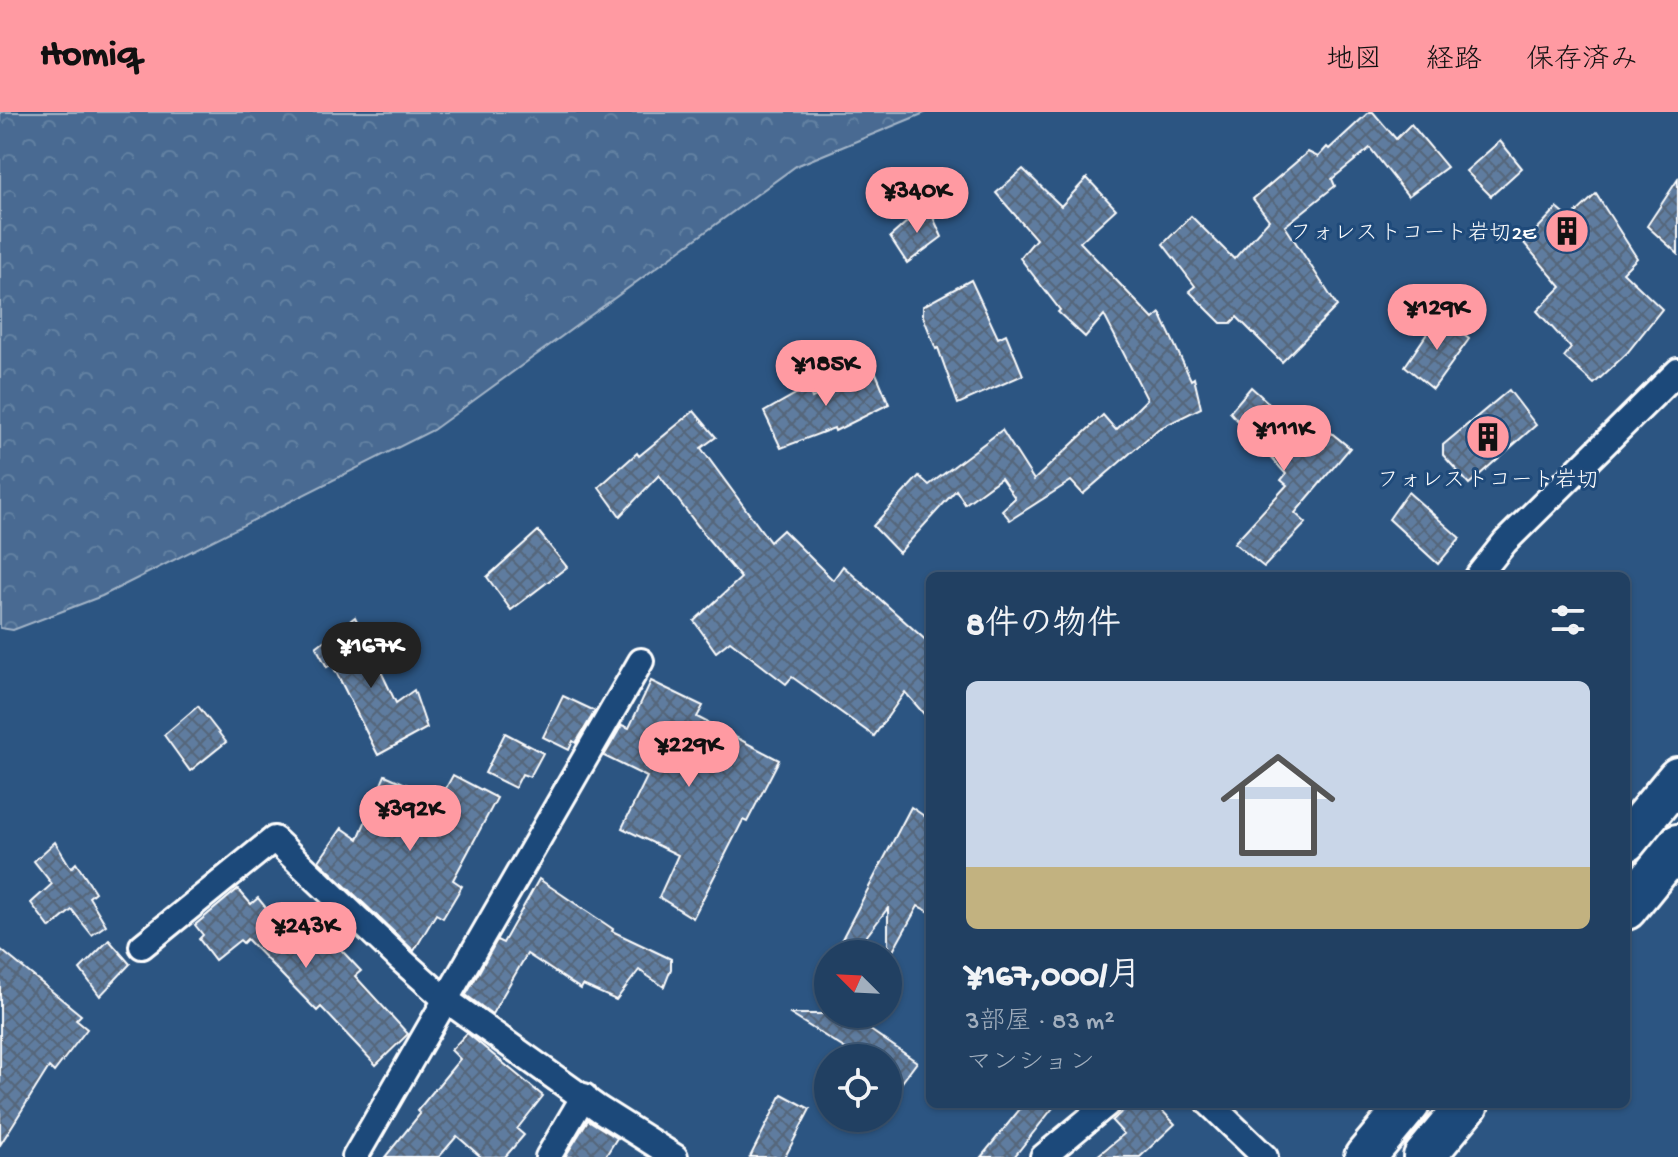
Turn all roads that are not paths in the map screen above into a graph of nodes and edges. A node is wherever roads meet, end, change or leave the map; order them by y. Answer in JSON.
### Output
{"nodes":[{"id":1,"x":1678,"y":371,"type":"edge"},
{"id":2,"x":1481,"y":572,"type":"edge"},
{"id":3,"x":641,"y":661,"type":"dead end"},
{"id":4,"x":1678,"y":778,"type":"edge"},
{"id":5,"x":1630,"y":836,"type":"edge"},
{"id":6,"x":1678,"y":845,"type":"edge"},
{"id":7,"x":1630,"y":904,"type":"edge"},
{"id":8,"x":142,"y":946,"type":"dead end"},
{"id":9,"x":445,"y":999,"type":"junction"},
{"id":10,"x":584,"y":1096,"type":"junction"},
{"id":11,"x":1102,"y":1108,"type":"edge"},
{"id":12,"x":1214,"y":1108,"type":"edge"},
{"id":13,"x":1406,"y":1108,"type":"edge"},
{"id":14,"x":1465,"y":1108,"type":"edge"},
{"id":15,"x":355,"y":1157,"type":"edge"},
{"id":16,"x":548,"y":1157,"type":"edge"},
{"id":17,"x":675,"y":1157,"type":"edge"},
{"id":18,"x":1043,"y":1157,"type":"edge"},
{"id":19,"x":1265,"y":1157,"type":"edge"},
{"id":20,"x":1365,"y":1157,"type":"edge"},
{"id":21,"x":1424,"y":1157,"type":"edge"}],
"edges":[{"from":1,"to":2,"type":"street"},
{"from":3,"to":9,"type":"street"},
{"from":4,"to":5,"type":"main road"},
{"from":6,"to":7,"type":"main road"},
{"from":8,"to":9,"type":"street"},
{"from":9,"to":10,"type":"street"},
{"from":9,"to":15,"type":"street"},
{"from":10,"to":16,"type":"street"},
{"from":10,"to":17,"type":"street"},
{"from":11,"to":18,"type":"street"},
{"from":12,"to":19,"type":"street"},
{"from":13,"to":20,"type":"main road"},
{"from":14,"to":21,"type":"main road"}]}
